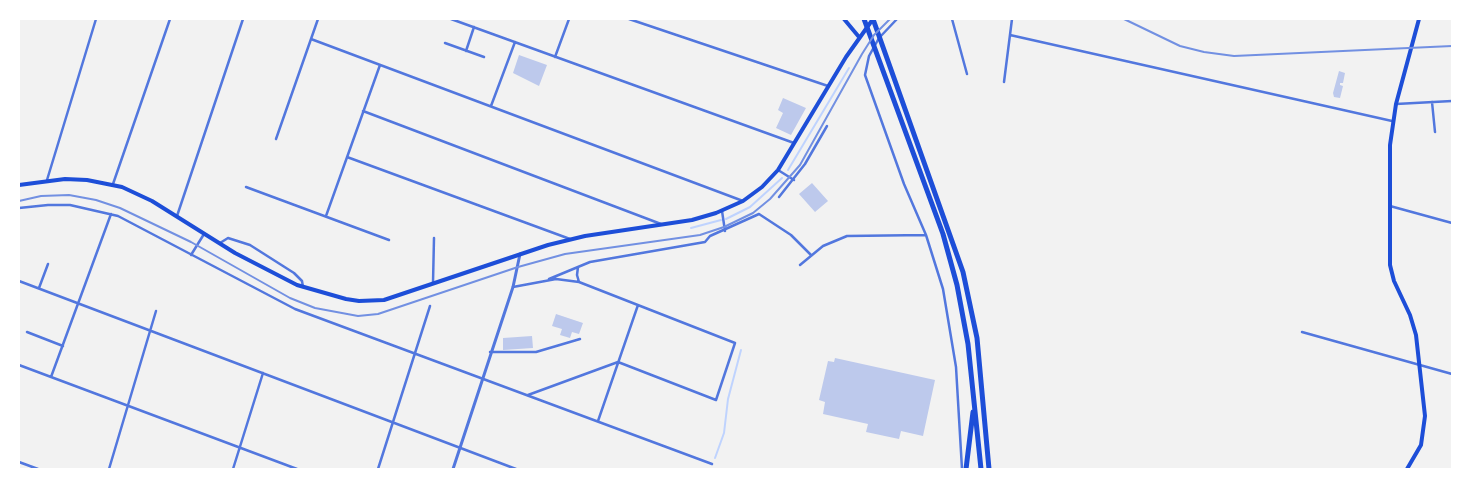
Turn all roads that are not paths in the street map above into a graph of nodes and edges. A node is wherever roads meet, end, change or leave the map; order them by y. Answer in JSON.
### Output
{"nodes":[{"id":1,"x":96,"y":19,"type":"edge"},
{"id":2,"x":170,"y":19,"type":"edge"},
{"id":3,"x":244,"y":19,"type":"edge"},
{"id":4,"x":318,"y":19,"type":"edge"},
{"id":5,"x":450,"y":19,"type":"edge"},
{"id":6,"x":569,"y":19,"type":"edge"},
{"id":7,"x":629,"y":19,"type":"edge"},
{"id":8,"x":844,"y":19,"type":"edge"},
{"id":9,"x":864,"y":19,"type":"edge"},
{"id":10,"x":898,"y":19,"type":"edge"},
{"id":11,"x":952,"y":19,"type":"edge"},
{"id":12,"x":1012,"y":19,"type":"edge"},
{"id":13,"x":1419,"y":19,"type":"edge"},
{"id":14,"x":872,"y":20,"type":"edge"},
{"id":15,"x":474,"y":27,"type":"junction"},
{"id":16,"x":1010,"y":35,"type":"junction"},
{"id":17,"x":859,"y":37,"type":"junction"},
{"id":18,"x":311,"y":39,"type":"junction"},
{"id":19,"x":515,"y":42,"type":"junction"},
{"id":20,"x":445,"y":43,"type":"dead end"},
{"id":21,"x":466,"y":51,"type":"junction"},
{"id":22,"x":484,"y":57,"type":"dead end"},
{"id":23,"x":555,"y":57,"type":"junction"},
{"id":24,"x":380,"y":65,"type":"junction"},
{"id":25,"x":967,"y":74,"type":"dead end"},
{"id":26,"x":1004,"y":82,"type":"dead end"},
{"id":27,"x":828,"y":86,"type":"junction"},
{"id":28,"x":1452,"y":101,"type":"edge"},
{"id":29,"x":1432,"y":102,"type":"junction"},
{"id":30,"x":1396,"y":104,"type":"junction"},
{"id":31,"x":491,"y":106,"type":"junction"},
{"id":32,"x":363,"y":110,"type":"junction"},
{"id":33,"x":1392,"y":121,"type":"junction"},
{"id":34,"x":827,"y":126,"type":"dead end"},
{"id":35,"x":1435,"y":132,"type":"dead end"},
{"id":36,"x":276,"y":139,"type":"dead end"},
{"id":37,"x":796,"y":144,"type":"junction"},
{"id":38,"x":347,"y":157,"type":"junction"},
{"id":39,"x":778,"y":170,"type":"junction"},
{"id":40,"x":47,"y":180,"type":"junction"},
{"id":41,"x":794,"y":180,"type":"junction"},
{"id":42,"x":114,"y":184,"type":"junction"},
{"id":43,"x":19,"y":185,"type":"edge"},
{"id":44,"x":246,"y":187,"type":"dead end"},
{"id":45,"x":779,"y":197,"type":"dead end"},
{"id":46,"x":743,"y":201,"type":"junction"},
{"id":47,"x":1390,"y":206,"type":"junction"},
{"id":48,"x":19,"y":208,"type":"edge"},
{"id":49,"x":722,"y":211,"type":"junction"},
{"id":50,"x":111,"y":214,"type":"junction"},
{"id":51,"x":326,"y":216,"type":"junction"},
{"id":52,"x":177,"y":217,"type":"junction"},
{"id":53,"x":1452,"y":223,"type":"edge"},
{"id":54,"x":664,"y":225,"type":"junction"},
{"id":55,"x":725,"y":230,"type":"junction"},
{"id":56,"x":204,"y":234,"type":"junction"},
{"id":57,"x":926,"y":235,"type":"junction"},
{"id":58,"x":434,"y":238,"type":"dead end"},
{"id":59,"x":570,"y":239,"type":"junction"},
{"id":60,"x":390,"y":240,"type":"dead end"},
{"id":61,"x":219,"y":244,"type":"junction"},
{"id":62,"x":520,"y":254,"type":"junction"},
{"id":63,"x":192,"y":255,"type":"junction"},
{"id":64,"x":811,"y":255,"type":"junction"},
{"id":65,"x":48,"y":264,"type":"dead end"},
{"id":66,"x":800,"y":265,"type":"dead end"},
{"id":67,"x":578,"y":266,"type":"junction"},
{"id":68,"x":546,"y":280,"type":"junction"},
{"id":69,"x":19,"y":281,"type":"edge"},
{"id":70,"x":580,"y":282,"type":"junction"},
{"id":71,"x":433,"y":283,"type":"junction"},
{"id":72,"x":303,"y":287,"type":"junction"},
{"id":73,"x":513,"y":287,"type":"junction"},
{"id":74,"x":39,"y":288,"type":"junction"},
{"id":75,"x":78,"y":303,"type":"junction"},
{"id":76,"x":638,"y":305,"type":"junction"},
{"id":77,"x":430,"y":306,"type":"dead end"},
{"id":78,"x":156,"y":311,"type":"dead end"},
{"id":79,"x":150,"y":330,"type":"junction"},
{"id":80,"x":27,"y":332,"type":"dead end"},
{"id":81,"x":1302,"y":332,"type":"dead end"},
{"id":82,"x":580,"y":339,"type":"dead end"},
{"id":83,"x":63,"y":346,"type":"junction"},
{"id":84,"x":490,"y":352,"type":"junction"},
{"id":85,"x":415,"y":354,"type":"junction"},
{"id":86,"x":619,"y":362,"type":"junction"},
{"id":87,"x":19,"y":365,"type":"edge"},
{"id":88,"x":1421,"y":366,"type":"junction"},
{"id":89,"x":263,"y":373,"type":"junction"},
{"id":90,"x":1452,"y":374,"type":"edge"},
{"id":91,"x":51,"y":377,"type":"junction"},
{"id":92,"x":481,"y":378,"type":"junction"},
{"id":93,"x":527,"y":395,"type":"junction"},
{"id":94,"x":975,"y":402,"type":"junction"},
{"id":95,"x":128,"y":406,"type":"junction"},
{"id":96,"x":393,"y":422,"type":"junction"},
{"id":97,"x":598,"y":422,"type":"junction"},
{"id":98,"x":240,"y":448,"type":"junction"},
{"id":99,"x":460,"y":448,"type":"junction"},
{"id":100,"x":19,"y":462,"type":"edge"},
{"id":101,"x":712,"y":464,"type":"dead end"},
{"id":102,"x":38,"y":469,"type":"edge"},
{"id":103,"x":109,"y":469,"type":"edge"},
{"id":104,"x":233,"y":469,"type":"edge"},
{"id":105,"x":297,"y":469,"type":"edge"},
{"id":106,"x":378,"y":469,"type":"edge"},
{"id":107,"x":453,"y":469,"type":"edge"},
{"id":108,"x":516,"y":469,"type":"edge"},
{"id":109,"x":964,"y":469,"type":"edge"},
{"id":110,"x":981,"y":469,"type":"edge"},
{"id":111,"x":989,"y":469,"type":"edge"},
{"id":112,"x":1407,"y":469,"type":"edge"}],
"edges":[{"from":1,"to":40,"type":"street"},
{"from":2,"to":42,"type":"street"},
{"from":3,"to":52,"type":"street"},
{"from":4,"to":18,"type":"street"},
{"from":5,"to":15,"type":"street"},
{"from":6,"to":23,"type":"street"},
{"from":7,"to":27,"type":"street"},
{"from":8,"to":17,"type":"main road"},
{"from":9,"to":94,"type":"highway"},
{"from":10,"to":57,"type":"street"},
{"from":11,"to":25,"type":"street"},
{"from":12,"to":16,"type":"street"},
{"from":13,"to":30,"type":"main road"},
{"from":14,"to":17,"type":"main road"},
{"from":14,"to":111,"type":"highway"},
{"from":15,"to":19,"type":"street"},
{"from":15,"to":21,"type":"street"},
{"from":16,"to":26,"type":"street"},
{"from":16,"to":33,"type":"street"},
{"from":17,"to":27,"type":"main road"},
{"from":18,"to":24,"type":"street"},
{"from":18,"to":36,"type":"street"},
{"from":19,"to":23,"type":"street"},
{"from":19,"to":31,"type":"street"},
{"from":20,"to":21,"type":"street"},
{"from":21,"to":22,"type":"street"},
{"from":23,"to":37,"type":"street"},
{"from":24,"to":31,"type":"street"},
{"from":24,"to":32,"type":"street"},
{"from":27,"to":37,"type":"main road"},
{"from":28,"to":29,"type":"street"},
{"from":29,"to":30,"type":"street"},
{"from":29,"to":35,"type":"street"},
{"from":30,"to":33,"type":"main road"},
{"from":31,"to":46,"type":"street"},
{"from":32,"to":38,"type":"street"},
{"from":32,"to":54,"type":"street"},
{"from":33,"to":47,"type":"main road"},
{"from":34,"to":41,"type":"street"},
{"from":37,"to":39,"type":"main road"},
{"from":38,"to":51,"type":"street"},
{"from":38,"to":59,"type":"street"},
{"from":39,"to":41,"type":"street"},
{"from":39,"to":46,"type":"main road"},
{"from":40,"to":42,"type":"main road"},
{"from":40,"to":43,"type":"main road"},
{"from":41,"to":45,"type":"street"},
{"from":42,"to":52,"type":"main road"},
{"from":44,"to":51,"type":"street"},
{"from":46,"to":49,"type":"main road"},
{"from":47,"to":53,"type":"street"},
{"from":47,"to":88,"type":"main road"},
{"from":48,"to":50,"type":"street"},
{"from":49,"to":54,"type":"main road"},
{"from":49,"to":55,"type":"street"},
{"from":50,"to":63,"type":"street"},
{"from":50,"to":75,"type":"street"},
{"from":51,"to":60,"type":"street"},
{"from":52,"to":56,"type":"main road"},
{"from":54,"to":59,"type":"main road"},
{"from":55,"to":64,"type":"street"},
{"from":55,"to":67,"type":"street"},
{"from":56,"to":61,"type":"main road"},
{"from":56,"to":63,"type":"street"},
{"from":57,"to":64,"type":"street"},
{"from":57,"to":109,"type":"street"},
{"from":58,"to":71,"type":"street"},
{"from":59,"to":62,"type":"main road"},
{"from":61,"to":72,"type":"main road"},
{"from":61,"to":72,"type":"street"},
{"from":62,"to":71,"type":"main road"},
{"from":62,"to":73,"type":"street"},
{"from":63,"to":85,"type":"street"},
{"from":64,"to":66,"type":"street"},
{"from":65,"to":74,"type":"street"},
{"from":67,"to":68,"type":"street"},
{"from":67,"to":70,"type":"street"},
{"from":68,"to":70,"type":"street"},
{"from":68,"to":73,"type":"street"},
{"from":69,"to":74,"type":"street"},
{"from":70,"to":76,"type":"street"},
{"from":71,"to":72,"type":"main road"},
{"from":73,"to":84,"type":"street"},
{"from":74,"to":75,"type":"street"},
{"from":75,"to":79,"type":"street"},
{"from":75,"to":83,"type":"street"},
{"from":76,"to":86,"type":"street"},
{"from":76,"to":86,"type":"street"},
{"from":77,"to":85,"type":"street"},
{"from":78,"to":79,"type":"street"},
{"from":79,"to":89,"type":"street"},
{"from":79,"to":95,"type":"street"},
{"from":80,"to":83,"type":"street"},
{"from":81,"to":88,"type":"street"},
{"from":82,"to":84,"type":"street"},
{"from":83,"to":91,"type":"street"},
{"from":84,"to":92,"type":"street"},
{"from":85,"to":92,"type":"street"},
{"from":85,"to":96,"type":"street"},
{"from":86,"to":93,"type":"street"},
{"from":86,"to":97,"type":"street"},
{"from":87,"to":91,"type":"street"},
{"from":88,"to":90,"type":"street"},
{"from":88,"to":112,"type":"main road"},
{"from":89,"to":96,"type":"street"},
{"from":89,"to":98,"type":"street"},
{"from":91,"to":95,"type":"street"},
{"from":92,"to":93,"type":"street"},
{"from":92,"to":99,"type":"street"},
{"from":93,"to":97,"type":"street"},
{"from":94,"to":109,"type":"highway"},
{"from":94,"to":110,"type":"highway"},
{"from":95,"to":98,"type":"street"},
{"from":95,"to":103,"type":"street"},
{"from":96,"to":99,"type":"street"},
{"from":96,"to":106,"type":"street"},
{"from":97,"to":101,"type":"street"},
{"from":98,"to":104,"type":"street"},
{"from":98,"to":105,"type":"street"},
{"from":99,"to":107,"type":"street"},
{"from":99,"to":108,"type":"street"},
{"from":100,"to":102,"type":"street"}]}
